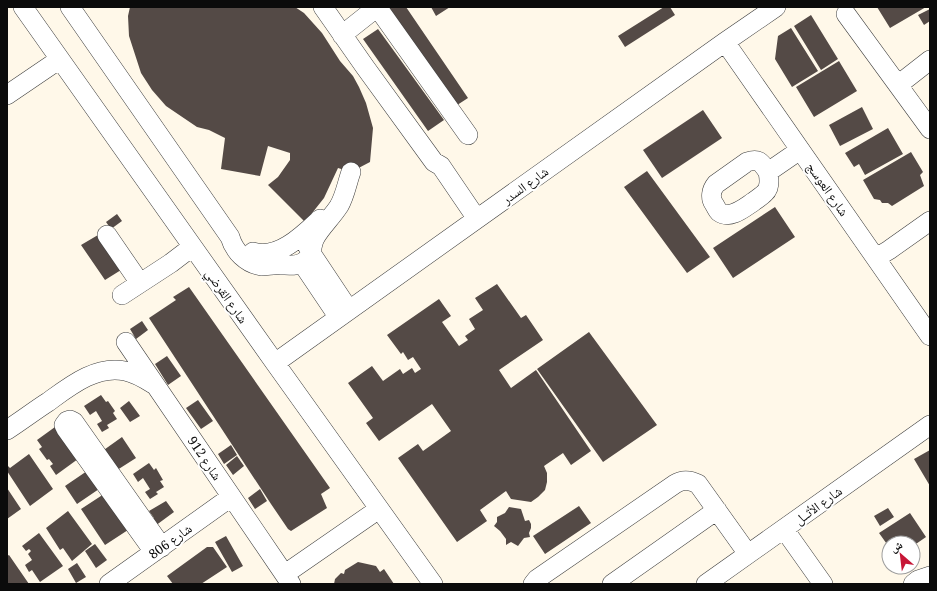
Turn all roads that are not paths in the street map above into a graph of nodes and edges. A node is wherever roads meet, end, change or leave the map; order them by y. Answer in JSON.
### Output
{"nodes":[{"id":1,"x":23,"y":7,"type":"edge"},
{"id":2,"x":70,"y":7,"type":"edge"},
{"id":3,"x":323,"y":7,"type":"edge"},
{"id":4,"x":776,"y":7,"type":"edge"},
{"id":5,"x":846,"y":14,"type":"dead end"},
{"id":6,"x":342,"y":35,"type":"junction"},
{"id":7,"x":725,"y":42,"type":"junction"},
{"id":8,"x":60,"y":60,"type":"junction"},
{"id":9,"x":930,"y":60,"type":"edge"},
{"id":10,"x":898,"y":85,"type":"junction"},
{"id":11,"x":7,"y":95,"type":"edge"},
{"id":12,"x":930,"y":129,"type":"edge"},
{"id":13,"x":468,"y":135,"type":"dead end"},
{"id":14,"x":800,"y":150,"type":"junction"},
{"id":15,"x":768,"y":172,"type":"dead end"},
{"id":16,"x":930,"y":221,"type":"edge"},
{"id":17,"x":473,"y":222,"type":"junction"},
{"id":18,"x":107,"y":234,"type":"dead end"},
{"id":19,"x":230,"y":237,"type":"junction"},
{"id":20,"x":301,"y":237,"type":"junction"},
{"id":21,"x":192,"y":247,"type":"junction"},
{"id":22,"x":307,"y":258,"type":"junction"},
{"id":23,"x":876,"y":258,"type":"junction"},
{"id":24,"x":140,"y":283,"type":"junction"},
{"id":25,"x":122,"y":295,"type":"dead end"},
{"id":26,"x":344,"y":314,"type":"junction"},
{"id":27,"x":930,"y":336,"type":"edge"},
{"id":28,"x":126,"y":342,"type":"dead end"},
{"id":29,"x":275,"y":363,"type":"junction"},
{"id":30,"x":155,"y":385,"type":"junction"},
{"id":31,"x":930,"y":425,"type":"edge"},
{"id":32,"x":7,"y":430,"type":"edge"},
{"id":33,"x":232,"y":497,"type":"junction"},
{"id":34,"x":379,"y":509,"type":"junction"},
{"id":35,"x":717,"y":510,"type":"junction"},
{"id":36,"x":784,"y":529,"type":"junction"},
{"id":37,"x":158,"y":550,"type":"junction"},
{"id":38,"x":748,"y":554,"type":"junction"},
{"id":39,"x":930,"y":576,"type":"edge"},
{"id":40,"x":288,"y":579,"type":"edge"},
{"id":41,"x":110,"y":584,"type":"edge"},
{"id":42,"x":433,"y":584,"type":"edge"},
{"id":43,"x":533,"y":584,"type":"edge"},
{"id":44,"x":612,"y":584,"type":"edge"},
{"id":45,"x":706,"y":584,"type":"edge"},
{"id":46,"x":823,"y":584,"type":"edge"},
{"id":47,"x":913,"y":584,"type":"edge"}],
"edges":[{"from":1,"to":8,"type":"street","name":"شارع القرضي"},
{"from":2,"to":19,"type":"street"},
{"from":3,"to":6,"type":"street"},
{"from":4,"to":7,"type":"street","name":"شارع السدر"},
{"from":5,"to":10,"type":"street"},
{"from":6,"to":13,"type":"street"},
{"from":6,"to":17,"type":"street"},
{"from":7,"to":14,"type":"street","name":"شارع العوسج"},
{"from":7,"to":17,"type":"street","name":"شارع السدر"},
{"from":8,"to":11,"type":"street"},
{"from":8,"to":21,"type":"street","name":"شارع القرضي"},
{"from":9,"to":10,"type":"street"},
{"from":10,"to":12,"type":"street"},
{"from":14,"to":15,"type":"street"},
{"from":14,"to":23,"type":"street","name":"شارع العوسج"},
{"from":16,"to":23,"type":"street"},
{"from":17,"to":26,"type":"street","name":"شارع السدر"},
{"from":18,"to":24,"type":"street"},
{"from":19,"to":20,"type":"street"},
{"from":19,"to":22,"type":"street"},
{"from":20,"to":22,"type":"street"},
{"from":20,"to":22,"type":"street"},
{"from":21,"to":24,"type":"street"},
{"from":21,"to":29,"type":"street","name":"شارع القرضي"},
{"from":22,"to":26,"type":"street"},
{"from":23,"to":27,"type":"street","name":"شارع العوسج"},
{"from":24,"to":25,"type":"street"},
{"from":26,"to":29,"type":"street","name":"شارع السدر"},
{"from":28,"to":30,"type":"street","name":"شارع 912"},
{"from":29,"to":34,"type":"street","name":"شارع القرضي"},
{"from":30,"to":32,"type":"street"},
{"from":30,"to":33,"type":"street","name":"شارع 912"},
{"from":31,"to":36,"type":"street","name":"شارع الأثــل"},
{"from":33,"to":37,"type":"street","name":"شارع 806"},
{"from":33,"to":40,"type":"street","name":"شارع 912"},
{"from":34,"to":40,"type":"street","name":"شارع 912"},
{"from":34,"to":42,"type":"street","name":"شارع القرضي"},
{"from":35,"to":38,"type":"street"},
{"from":35,"to":43,"type":"street"},
{"from":35,"to":44,"type":"street"},
{"from":36,"to":38,"type":"street","name":"شارع الأثــل"},
{"from":36,"to":46,"type":"street"},
{"from":37,"to":37,"type":"street"},
{"from":37,"to":41,"type":"street","name":"شارع 806"},
{"from":38,"to":45,"type":"street","name":"شارع الأثــل"},
{"from":39,"to":47,"type":"street"}]}
